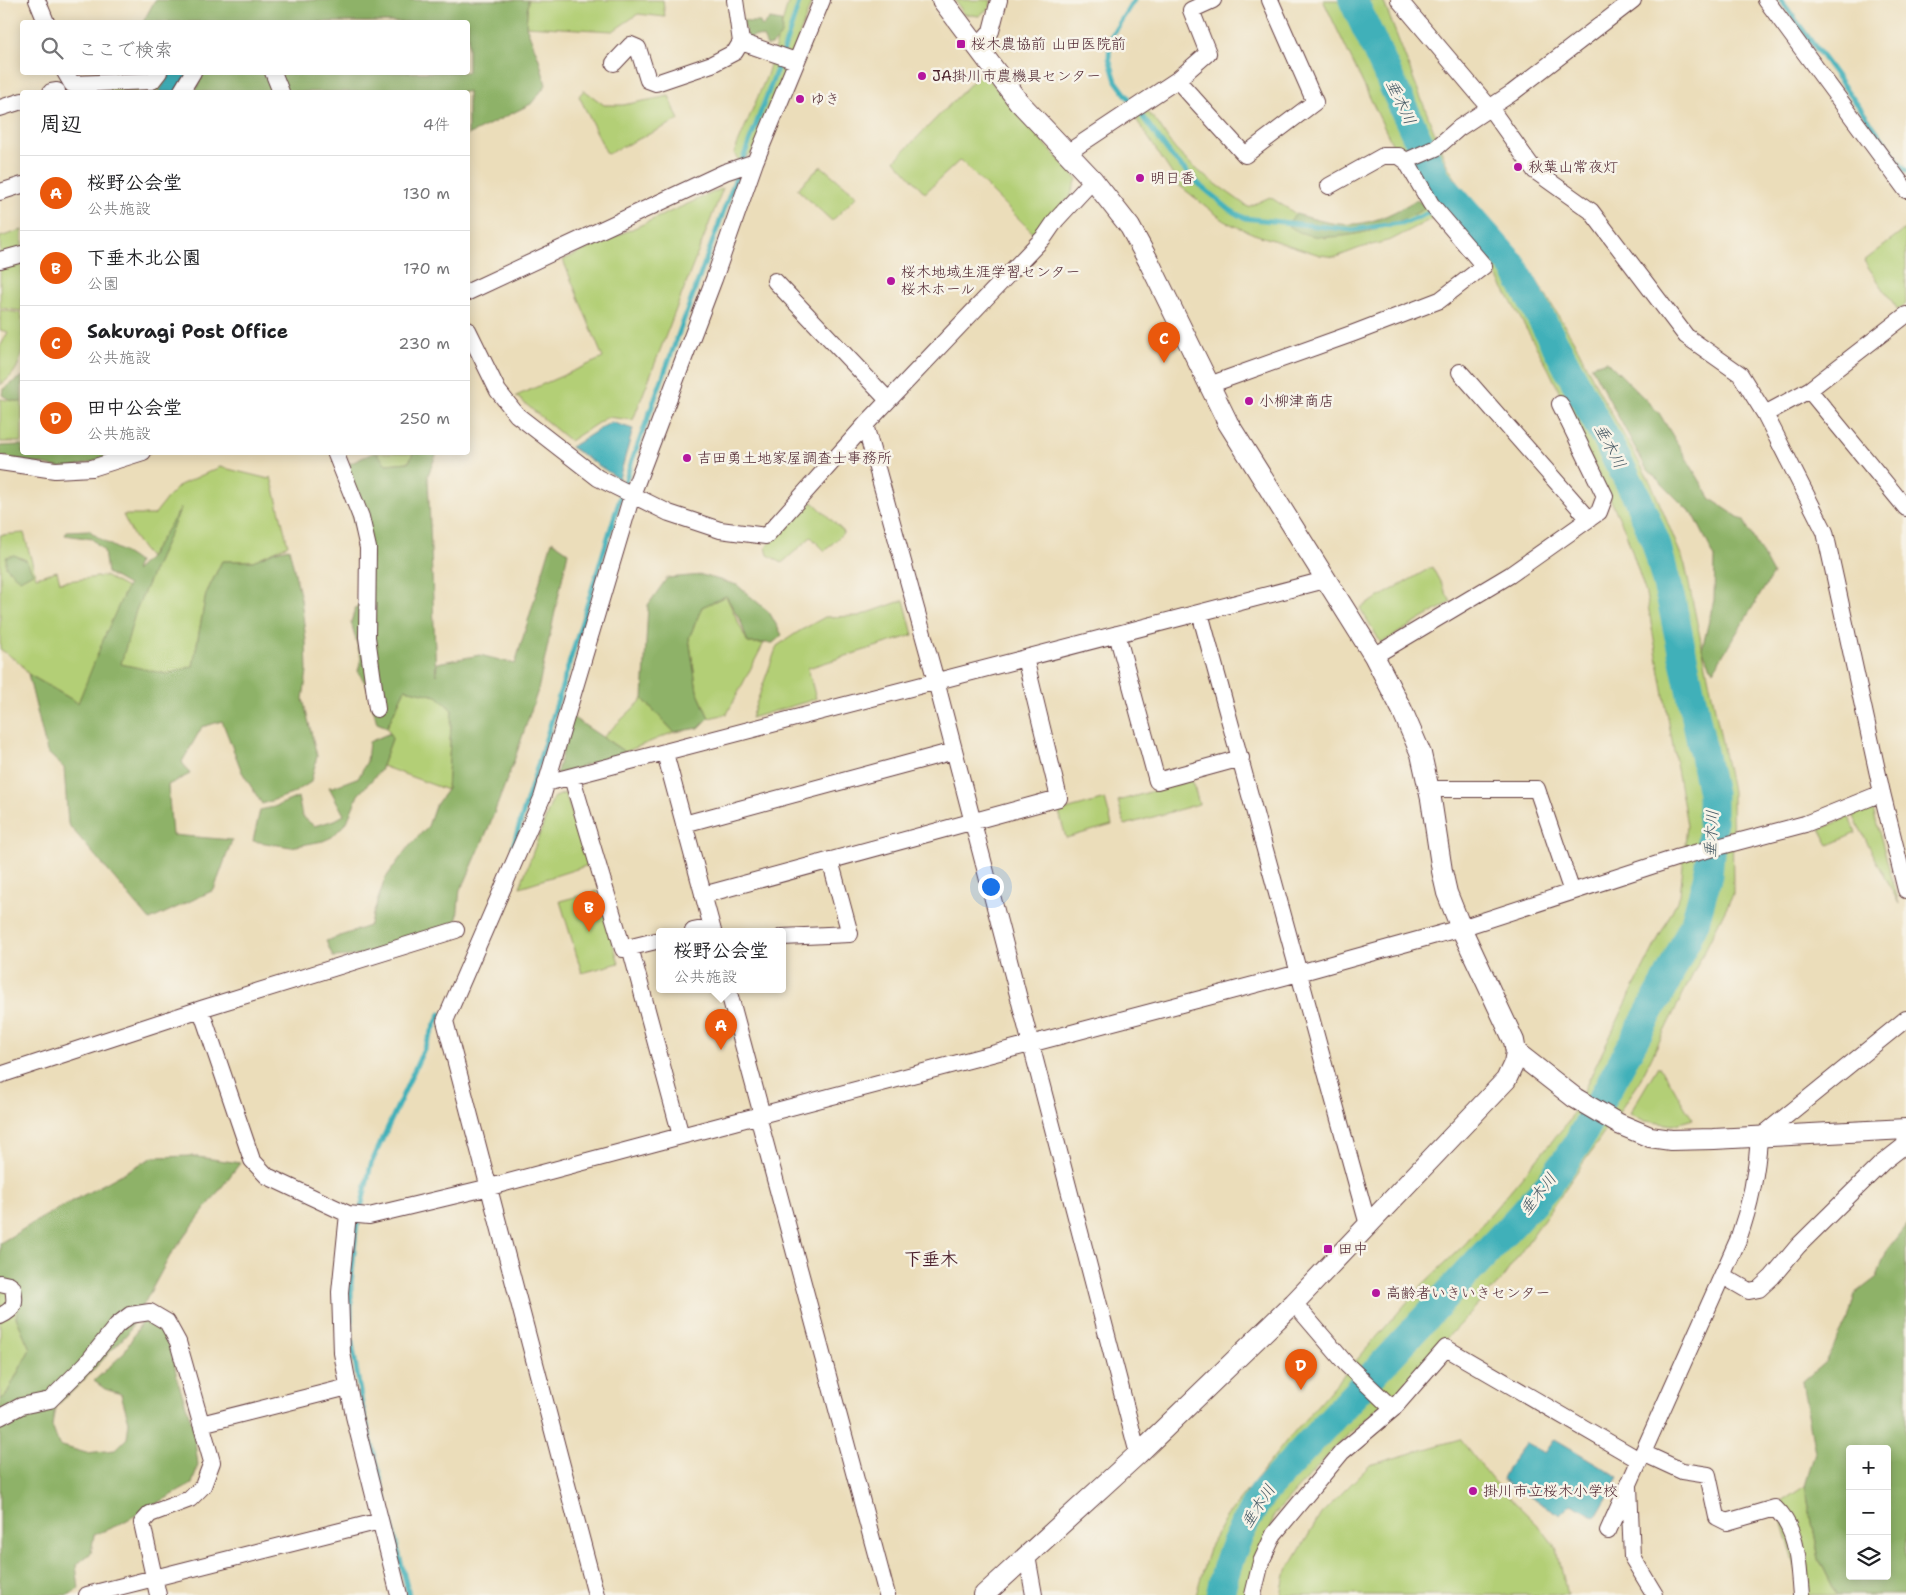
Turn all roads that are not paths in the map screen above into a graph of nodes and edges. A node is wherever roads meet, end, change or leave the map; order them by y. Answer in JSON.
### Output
{"nodes":[{"id":1,"x":37,"y":0,"type":"edge"},
{"id":2,"x":734,"y":0,"type":"edge"},
{"id":3,"x":822,"y":0,"type":"edge"},
{"id":4,"x":942,"y":0,"type":"edge"},
{"id":5,"x":999,"y":0,"type":"edge"},
{"id":6,"x":1213,"y":0,"type":"edge"},
{"id":7,"x":1270,"y":0,"type":"edge"},
{"id":8,"x":1399,"y":0,"type":"edge"},
{"id":9,"x":1633,"y":0,"type":"edge"},
{"id":10,"x":1766,"y":0,"type":"edge"},
{"id":11,"x":45,"y":20,"type":"edge"},
{"id":12,"x":741,"y":42,"type":"junction"},
{"id":13,"x":976,"y":48,"type":"junction"},
{"id":14,"x":794,"y":60,"type":"junction"},
{"id":15,"x":614,"y":64,"type":"dead end"},
{"id":16,"x":67,"y":75,"type":"edge"},
{"id":17,"x":157,"y":75,"type":"edge"},
{"id":18,"x":191,"y":75,"type":"edge"},
{"id":19,"x":274,"y":75,"type":"edge"},
{"id":20,"x":1177,"y":80,"type":"junction"},
{"id":21,"x":182,"y":90,"type":"edge"},
{"id":22,"x":280,"y":90,"type":"edge"},
{"id":23,"x":20,"y":102,"type":"edge"},
{"id":24,"x":0,"y":108,"type":"edge"},
{"id":25,"x":1490,"y":108,"type":"junction"},
{"id":26,"x":1067,"y":153,"type":"junction"},
{"id":27,"x":755,"y":162,"type":"junction"},
{"id":28,"x":1406,"y":162,"type":"junction"},
{"id":29,"x":1093,"y":180,"type":"junction"},
{"id":30,"x":20,"y":186,"type":"edge"},
{"id":31,"x":1329,"y":186,"type":"dead end"},
{"id":32,"x":1906,"y":190,"type":"edge"},
{"id":33,"x":0,"y":192,"type":"edge"},
{"id":34,"x":20,"y":255,"type":"edge"},
{"id":35,"x":0,"y":260,"type":"edge"},
{"id":36,"x":775,"y":281,"type":"dead end"},
{"id":37,"x":470,"y":291,"type":"edge"},
{"id":38,"x":1906,"y":315,"type":"edge"},
{"id":39,"x":470,"y":334,"type":"edge"},
{"id":40,"x":1460,"y":372,"type":"dead end"},
{"id":41,"x":1209,"y":385,"type":"junction"},
{"id":42,"x":1809,"y":390,"type":"junction"},
{"id":43,"x":888,"y":400,"type":"junction"},
{"id":44,"x":1560,"y":404,"type":"dead end"},
{"id":45,"x":1765,"y":414,"type":"junction"},
{"id":46,"x":865,"y":425,"type":"junction"},
{"id":47,"x":133,"y":455,"type":"edge"},
{"id":48,"x":336,"y":455,"type":"edge"},
{"id":49,"x":0,"y":462,"type":"edge"},
{"id":50,"x":630,"y":494,"type":"junction"},
{"id":51,"x":1906,"y":508,"type":"edge"},
{"id":52,"x":1589,"y":520,"type":"junction"},
{"id":53,"x":1325,"y":580,"type":"junction"},
{"id":54,"x":1200,"y":613,"type":"junction"},
{"id":55,"x":1117,"y":634,"type":"junction"},
{"id":56,"x":1374,"y":656,"type":"junction"},
{"id":57,"x":1025,"y":658,"type":"junction"},
{"id":58,"x":936,"y":681,"type":"junction"},
{"id":59,"x":377,"y":709,"type":"dead end"},
{"id":60,"x":954,"y":751,"type":"junction"},
{"id":61,"x":665,"y":753,"type":"junction"},
{"id":62,"x":1241,"y":758,"type":"junction"},
{"id":63,"x":572,"y":778,"type":"junction"},
{"id":64,"x":546,"y":783,"type":"junction"},
{"id":65,"x":1429,"y":789,"type":"junction"},
{"id":66,"x":1882,"y":793,"type":"junction"},
{"id":67,"x":972,"y":821,"type":"junction"},
{"id":68,"x":684,"y":824,"type":"junction"},
{"id":69,"x":830,"y":860,"type":"junction"},
{"id":70,"x":1906,"y":890,"type":"edge"},
{"id":71,"x":1572,"y":892,"type":"junction"},
{"id":72,"x":703,"y":895,"type":"junction"},
{"id":73,"x":712,"y":928,"type":"edge"},
{"id":74,"x":1461,"y":928,"type":"junction"},
{"id":75,"x":456,"y":930,"type":"dead end"},
{"id":76,"x":786,"y":937,"type":"edge"},
{"id":77,"x":656,"y":941,"type":"edge"},
{"id":78,"x":630,"y":947,"type":"junction"},
{"id":79,"x":1299,"y":973,"type":"junction"},
{"id":80,"x":729,"y":993,"type":"edge"},
{"id":81,"x":201,"y":1010,"type":"junction"},
{"id":82,"x":1906,"y":1019,"type":"edge"},
{"id":83,"x":1030,"y":1044,"type":"junction"},
{"id":84,"x":1516,"y":1052,"type":"junction"},
{"id":85,"x":0,"y":1075,"type":"edge"},
{"id":86,"x":760,"y":1115,"type":"junction"},
{"id":87,"x":1906,"y":1129,"type":"edge"},
{"id":88,"x":681,"y":1136,"type":"junction"},
{"id":89,"x":1759,"y":1138,"type":"junction"},
{"id":90,"x":490,"y":1187,"type":"junction"},
{"id":91,"x":348,"y":1214,"type":"junction"},
{"id":92,"x":1368,"y":1225,"type":"junction"},
{"id":93,"x":1723,"y":1276,"type":"junction"},
{"id":94,"x":0,"y":1283,"type":"edge"},
{"id":95,"x":1294,"y":1303,"type":"junction"},
{"id":96,"x":0,"y":1316,"type":"edge"},
{"id":97,"x":348,"y":1387,"type":"junction"},
{"id":98,"x":1388,"y":1405,"type":"junction"},
{"id":99,"x":0,"y":1417,"type":"edge"},
{"id":100,"x":201,"y":1424,"type":"junction"},
{"id":101,"x":1138,"y":1454,"type":"junction"},
{"id":102,"x":1641,"y":1457,"type":"junction"},
{"id":103,"x":1629,"y":1484,"type":"junction"},
{"id":104,"x":380,"y":1520,"type":"junction"},
{"id":105,"x":1608,"y":1531,"type":"dead end"},
{"id":106,"x":1027,"y":1556,"type":"junction"},
{"id":107,"x":153,"y":1577,"type":"junction"},
{"id":108,"x":87,"y":1595,"type":"edge"},
{"id":109,"x":158,"y":1595,"type":"edge"},
{"id":110,"x":399,"y":1595,"type":"edge"},
{"id":111,"x":596,"y":1595,"type":"edge"},
{"id":112,"x":887,"y":1595,"type":"edge"},
{"id":113,"x":984,"y":1595,"type":"edge"},
{"id":114,"x":1034,"y":1595,"type":"edge"},
{"id":115,"x":1253,"y":1595,"type":"edge"},
{"id":116,"x":1655,"y":1595,"type":"edge"},
{"id":117,"x":1801,"y":1595,"type":"edge"}],
"edges":[{"from":1,"to":11,"type":"street"},
{"from":2,"to":12,"type":"street"},
{"from":3,"to":14,"type":"street"},
{"from":4,"to":13,"type":"street"},
{"from":5,"to":13,"type":"street"},
{"from":6,"to":20,"type":"street"},
{"from":7,"to":20,"type":"street"},
{"from":8,"to":25,"type":"street"},
{"from":9,"to":25,"type":"street"},
{"from":10,"to":32,"type":"street"},
{"from":12,"to":14,"type":"street"},
{"from":12,"to":15,"type":"street"},
{"from":13,"to":26,"type":"street"},
{"from":14,"to":27,"type":"street"},
{"from":16,"to":17,"type":"street"},
{"from":18,"to":21,"type":"street"},
{"from":19,"to":22,"type":"street"},
{"from":20,"to":26,"type":"street"},
{"from":23,"to":24,"type":"street"},
{"from":25,"to":28,"type":"street"},
{"from":25,"to":45,"type":"street"},
{"from":26,"to":29,"type":"street"},
{"from":27,"to":37,"type":"street"},
{"from":27,"to":50,"type":"street"},
{"from":28,"to":31,"type":"street"},
{"from":28,"to":41,"type":"street"},
{"from":29,"to":41,"type":"street"},
{"from":29,"to":43,"type":"street"},
{"from":30,"to":33,"type":"street"},
{"from":34,"to":35,"type":"street"},
{"from":36,"to":43,"type":"street"},
{"from":38,"to":42,"type":"street"},
{"from":39,"to":50,"type":"street"},
{"from":40,"to":52,"type":"street"},
{"from":41,"to":53,"type":"street"},
{"from":42,"to":45,"type":"street"},
{"from":42,"to":51,"type":"street"},
{"from":43,"to":46,"type":"street"},
{"from":44,"to":52,"type":"street"},
{"from":45,"to":66,"type":"street"},
{"from":46,"to":50,"type":"street"},
{"from":46,"to":58,"type":"street"},
{"from":47,"to":49,"type":"street"},
{"from":48,"to":59,"type":"street"},
{"from":50,"to":64,"type":"street"},
{"from":52,"to":56,"type":"street"},
{"from":53,"to":54,"type":"street"},
{"from":53,"to":56,"type":"street"},
{"from":54,"to":55,"type":"street"},
{"from":54,"to":62,"type":"street"},
{"from":55,"to":57,"type":"street"},
{"from":55,"to":62,"type":"street"},
{"from":56,"to":65,"type":"street"},
{"from":57,"to":58,"type":"street"},
{"from":57,"to":67,"type":"street"},
{"from":58,"to":60,"type":"street"},
{"from":58,"to":61,"type":"street"},
{"from":60,"to":67,"type":"street"},
{"from":60,"to":68,"type":"street"},
{"from":61,"to":63,"type":"street"},
{"from":61,"to":68,"type":"street"},
{"from":62,"to":79,"type":"street"},
{"from":63,"to":64,"type":"street"},
{"from":63,"to":78,"type":"street"},
{"from":64,"to":90,"type":"street"},
{"from":65,"to":71,"type":"street"},
{"from":65,"to":74,"type":"street"},
{"from":66,"to":70,"type":"street"},
{"from":66,"to":71,"type":"street"},
{"from":67,"to":69,"type":"street"},
{"from":67,"to":83,"type":"street"},
{"from":68,"to":72,"type":"street"},
{"from":69,"to":72,"type":"street"},
{"from":69,"to":76,"type":"street"},
{"from":71,"to":74,"type":"street"},
{"from":72,"to":73,"type":"street"},
{"from":74,"to":79,"type":"street"},
{"from":74,"to":84,"type":"street"},
{"from":75,"to":81,"type":"street"},
{"from":77,"to":78,"type":"street"},
{"from":78,"to":88,"type":"street"},
{"from":79,"to":83,"type":"street"},
{"from":79,"to":92,"type":"street"},
{"from":80,"to":86,"type":"street"},
{"from":81,"to":85,"type":"street"},
{"from":81,"to":91,"type":"street"},
{"from":82,"to":89,"type":"street"},
{"from":83,"to":86,"type":"street"},
{"from":83,"to":101,"type":"street"},
{"from":84,"to":89,"type":"street"},
{"from":84,"to":92,"type":"street"},
{"from":86,"to":88,"type":"street"},
{"from":86,"to":112,"type":"street"},
{"from":87,"to":89,"type":"street"},
{"from":87,"to":93,"type":"street"},
{"from":88,"to":90,"type":"street"},
{"from":89,"to":93,"type":"street"},
{"from":90,"to":91,"type":"street"},
{"from":90,"to":111,"type":"street"},
{"from":91,"to":97,"type":"street"},
{"from":92,"to":95,"type":"street"},
{"from":93,"to":102,"type":"street"},
{"from":94,"to":96,"type":"street"},
{"from":95,"to":98,"type":"street"},
{"from":95,"to":101,"type":"street"},
{"from":97,"to":100,"type":"street"},
{"from":97,"to":104,"type":"street"},
{"from":98,"to":102,"type":"street"},
{"from":98,"to":115,"type":"street"},
{"from":99,"to":100,"type":"street"},
{"from":100,"to":107,"type":"street"},
{"from":101,"to":106,"type":"street"},
{"from":102,"to":103,"type":"street"},
{"from":102,"to":117,"type":"street"},
{"from":103,"to":105,"type":"street"},
{"from":103,"to":116,"type":"street"},
{"from":104,"to":107,"type":"street"},
{"from":104,"to":110,"type":"street"},
{"from":106,"to":113,"type":"street"},
{"from":106,"to":114,"type":"street"},
{"from":107,"to":108,"type":"street"},
{"from":107,"to":109,"type":"street"}]}
